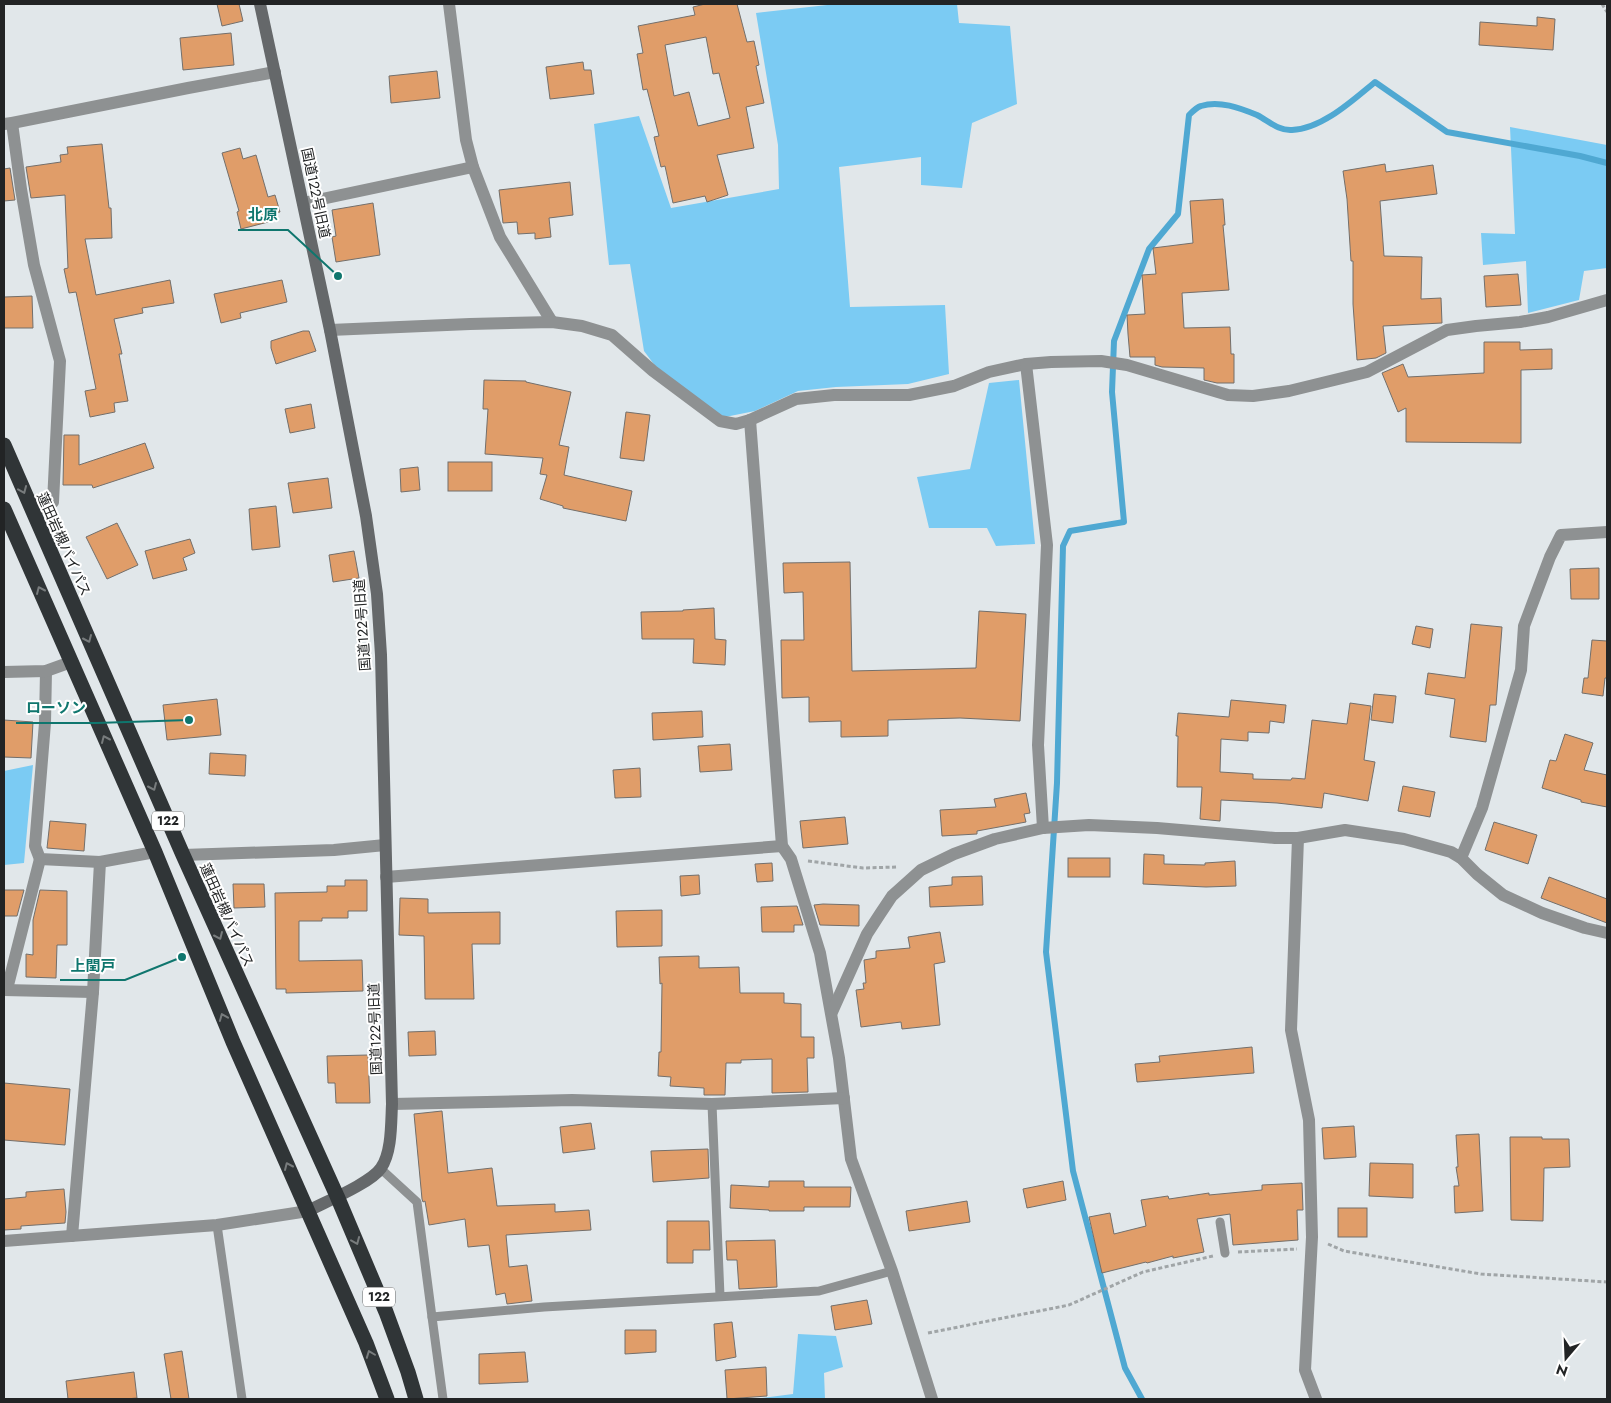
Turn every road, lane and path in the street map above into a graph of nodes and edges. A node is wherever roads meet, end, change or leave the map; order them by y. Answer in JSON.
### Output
{"nodes":[{"id":1,"x":260,"y":4,"type":"edge"},
{"id":2,"x":449,"y":4,"type":"edge"},
{"id":3,"x":1602,"y":4,"type":"edge"},
{"id":4,"x":1607,"y":12,"type":"edge"},
{"id":5,"x":275,"y":72,"type":"junction"},
{"id":6,"x":8,"y":123,"type":"edge"},
{"id":7,"x":473,"y":168,"type":"junction"},
{"id":8,"x":303,"y":203,"type":"junction"},
{"id":9,"x":1607,"y":300,"type":"edge"},
{"id":10,"x":552,"y":322,"type":"junction"},
{"id":11,"x":330,"y":330,"type":"junction"},
{"id":12,"x":1026,"y":364,"type":"junction"},
{"id":13,"x":750,"y":420,"type":"junction"},
{"id":14,"x":4,"y":445,"type":"edge"},
{"id":15,"x":4,"y":508,"type":"edge"},
{"id":16,"x":32,"y":512,"type":"junction"},
{"id":17,"x":1607,"y":532,"type":"edge"},
{"id":18,"x":71,"y":662,"type":"junction"},
{"id":19,"x":46,"y":671,"type":"junction"},
{"id":20,"x":4,"y":672,"type":"edge"},
{"id":21,"x":1042,"y":828,"type":"junction"},
{"id":22,"x":1298,"y":838,"type":"junction"},
{"id":23,"x":385,"y":845,"type":"junction"},
{"id":24,"x":782,"y":846,"type":"junction"},
{"id":25,"x":155,"y":852,"type":"junction"},
{"id":26,"x":183,"y":855,"type":"junction"},
{"id":27,"x":1461,"y":858,"type":"junction"},
{"id":28,"x":40,"y":859,"type":"junction"},
{"id":29,"x":791,"y":859,"type":"junction"},
{"id":30,"x":100,"y":862,"type":"junction"},
{"id":31,"x":921,"y":870,"type":"junction"},
{"id":32,"x":386,"y":877,"type":"junction"},
{"id":33,"x":1607,"y":933,"type":"edge"},
{"id":34,"x":5,"y":990,"type":"edge"},
{"id":35,"x":93,"y":992,"type":"junction"},
{"id":36,"x":832,"y":1012,"type":"junction"},
{"id":37,"x":844,"y":1098,"type":"junction"},
{"id":38,"x":392,"y":1104,"type":"junction"},
{"id":39,"x":712,"y":1104,"type":"junction"},
{"id":40,"x":381,"y":1169,"type":"junction"},
{"id":41,"x":337,"y":1196,"type":"junction"},
{"id":42,"x":308,"y":1211,"type":"junction"},
{"id":43,"x":1220,"y":1222,"type":"dead end"},
{"id":44,"x":217,"y":1225,"type":"junction"},
{"id":45,"x":72,"y":1236,"type":"junction"},
{"id":46,"x":4,"y":1241,"type":"edge"},
{"id":47,"x":1311,"y":1243,"type":"junction"},
{"id":48,"x":1225,"y":1253,"type":"junction"},
{"id":49,"x":892,"y":1271,"type":"junction"},
{"id":50,"x":1607,"y":1282,"type":"edge"},
{"id":51,"x":720,"y":1296,"type":"junction"},
{"id":52,"x":432,"y":1316,"type":"junction"},
{"id":53,"x":912,"y":1336,"type":"junction"},
{"id":54,"x":242,"y":1399,"type":"edge"},
{"id":55,"x":386,"y":1399,"type":"edge"},
{"id":56,"x":416,"y":1399,"type":"edge"},
{"id":57,"x":443,"y":1399,"type":"edge"},
{"id":58,"x":932,"y":1399,"type":"edge"},
{"id":59,"x":1316,"y":1399,"type":"edge"}],
"edges":[{"from":1,"to":5,"type":"street","name":"国道122号旧道"},
{"from":2,"to":7,"type":"street"},
{"from":3,"to":4,"type":"path"},
{"from":5,"to":6,"type":"street"},
{"from":5,"to":8,"type":"street","name":"国道122号旧道"},
{"from":6,"to":16,"type":"street"},
{"from":7,"to":8,"type":"street"},
{"from":7,"to":10,"type":"street"},
{"from":8,"to":11,"type":"street","name":"国道122号旧道"},
{"from":9,"to":12,"type":"street"},
{"from":10,"to":11,"type":"street"},
{"from":10,"to":13,"type":"street"},
{"from":11,"to":23,"type":"street","name":"国道122号旧道"},
{"from":12,"to":13,"type":"street"},
{"from":12,"to":21,"type":"street"},
{"from":13,"to":24,"type":"street"},
{"from":14,"to":16,"type":"highway","name":"蓮田岩槻バイパス","number":"122","one_way":true},
{"from":18,"to":15,"type":"highway","number":"122","one_way":true},
{"from":16,"to":26,"type":"highway","name":"蓮田岩槻バイパス","number":"122","one_way":true},
{"from":17,"to":27,"type":"street"},
{"from":18,"to":19,"type":"street"},
{"from":25,"to":18,"type":"highway","number":"122","one_way":true},
{"from":19,"to":20,"type":"street"},
{"from":19,"to":28,"type":"street"},
{"from":21,"to":22,"type":"street"},
{"from":21,"to":31,"type":"street"},
{"from":22,"to":27,"type":"street"},
{"from":22,"to":47,"type":"street"},
{"from":23,"to":26,"type":"street"},
{"from":23,"to":32,"type":"street","name":"国道122号旧道"},
{"from":24,"to":29,"type":"street"},
{"from":24,"to":32,"type":"street"},
{"from":25,"to":30,"type":"street"},
{"from":42,"to":25,"type":"highway","number":"122","one_way":true},
{"from":26,"to":41,"type":"highway","name":"蓮田岩槻バイパス","number":"122","one_way":true},
{"from":27,"to":33,"type":"street"},
{"from":28,"to":30,"type":"street"},
{"from":28,"to":34,"type":"street"},
{"from":29,"to":31,"type":"path"},
{"from":29,"to":36,"type":"street"},
{"from":30,"to":35,"type":"street"},
{"from":31,"to":36,"type":"street"},
{"from":32,"to":38,"type":"street","name":"国道122号旧道"},
{"from":34,"to":35,"type":"street"},
{"from":35,"to":45,"type":"street"},
{"from":36,"to":37,"type":"street"},
{"from":37,"to":39,"type":"street"},
{"from":37,"to":49,"type":"street"},
{"from":38,"to":39,"type":"street"},
{"from":38,"to":40,"type":"street","name":"国道122号旧道"},
{"from":39,"to":51,"type":"lane"},
{"from":40,"to":41,"type":"street"},
{"from":40,"to":52,"type":"lane"},
{"from":41,"to":42,"type":"street"},
{"from":41,"to":56,"type":"highway","name":"蓮田岩槻バイパス","number":"122","one_way":true},
{"from":42,"to":44,"type":"street"},
{"from":55,"to":42,"type":"highway","number":"122","one_way":true},
{"from":43,"to":48,"type":"lane"},
{"from":44,"to":45,"type":"street"},
{"from":44,"to":54,"type":"lane"},
{"from":45,"to":46,"type":"street"},
{"from":47,"to":48,"type":"path"},
{"from":47,"to":50,"type":"path"},
{"from":47,"to":59,"type":"street"},
{"from":48,"to":53,"type":"path"},
{"from":49,"to":51,"type":"lane"},
{"from":49,"to":53,"type":"street"},
{"from":51,"to":52,"type":"lane"},
{"from":52,"to":57,"type":"lane"},
{"from":53,"to":58,"type":"street"}]}
